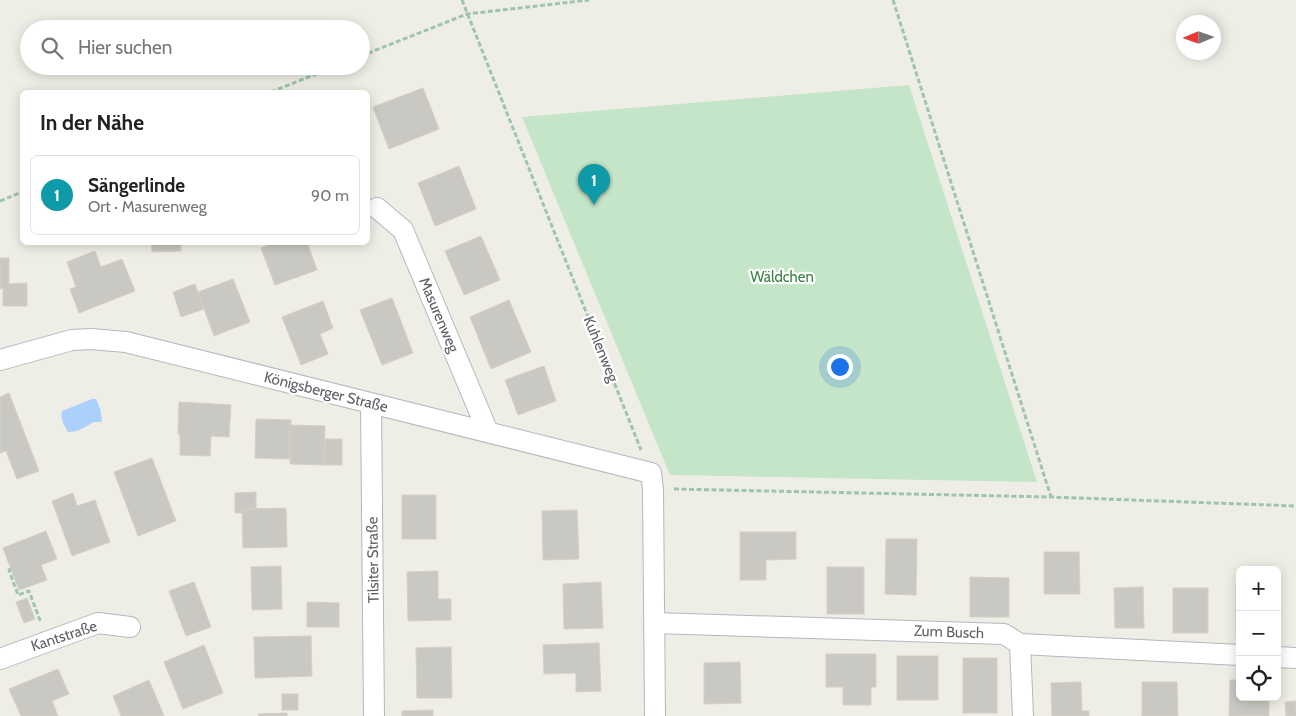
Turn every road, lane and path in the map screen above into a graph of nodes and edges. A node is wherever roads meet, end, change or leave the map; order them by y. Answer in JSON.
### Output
{"nodes":[{"id":1,"x":462,"y":0,"type":"edge"},
{"id":2,"x":589,"y":0,"type":"edge"},
{"id":3,"x":893,"y":0,"type":"edge"},
{"id":4,"x":467,"y":14,"type":"junction"},
{"id":5,"x":370,"y":52,"type":"edge"},
{"id":6,"x":314,"y":75,"type":"edge"},
{"id":7,"x":276,"y":90,"type":"edge"},
{"id":8,"x":20,"y":193,"type":"edge"},
{"id":9,"x":0,"y":201,"type":"edge"},
{"id":10,"x":377,"y":208,"type":"dead end"},
{"id":11,"x":0,"y":360,"type":"edge"},
{"id":12,"x":371,"y":404,"type":"junction"},
{"id":13,"x":488,"y":432,"type":"junction"},
{"id":14,"x":652,"y":481,"type":"junction"},
{"id":15,"x":1051,"y":497,"type":"junction"},
{"id":16,"x":1296,"y":506,"type":"edge"},
{"id":17,"x":11,"y":569,"type":"dead end"},
{"id":18,"x":655,"y":623,"type":"junction"},
{"id":19,"x":130,"y":627,"type":"dead end"},
{"id":20,"x":48,"y":641,"type":"junction"},
{"id":21,"x":1020,"y":644,"type":"junction"},
{"id":22,"x":1236,"y":655,"type":"edge"},
{"id":23,"x":1281,"y":657,"type":"edge"},
{"id":24,"x":1296,"y":658,"type":"edge"},
{"id":25,"x":0,"y":659,"type":"edge"},
{"id":26,"x":374,"y":716,"type":"edge"},
{"id":27,"x":656,"y":716,"type":"edge"},
{"id":28,"x":1023,"y":716,"type":"edge"}],
"edges":[{"from":1,"to":4,"type":"path","name":"Kuhlenweg"},
{"from":2,"to":4,"type":"path"},
{"from":3,"to":15,"type":"path"},
{"from":4,"to":5,"type":"path"},
{"from":4,"to":14,"type":"path","name":"Kuhlenweg"},
{"from":6,"to":7,"type":"path"},
{"from":8,"to":9,"type":"path"},
{"from":10,"to":13,"type":"street","name":"Masurenweg"},
{"from":11,"to":12,"type":"street","name":"Königsberger Straße"},
{"from":12,"to":13,"type":"street","name":"Königsberger Straße"},
{"from":12,"to":26,"type":"street","name":"Tilsiter Straße"},
{"from":13,"to":14,"type":"street","name":"Königsberger Straße"},
{"from":14,"to":15,"type":"path"},
{"from":14,"to":18,"type":"street"},
{"from":15,"to":16,"type":"path"},
{"from":17,"to":20,"type":"path"},
{"from":18,"to":21,"type":"street","name":"Zum Busch"},
{"from":18,"to":27,"type":"street"},
{"from":19,"to":20,"type":"street","name":"Kantstraße"},
{"from":20,"to":25,"type":"street","name":"Kantstraße"},
{"from":21,"to":22,"type":"street","name":"Zum Busch"},
{"from":21,"to":28,"type":"street"},
{"from":23,"to":24,"type":"street"}]}
